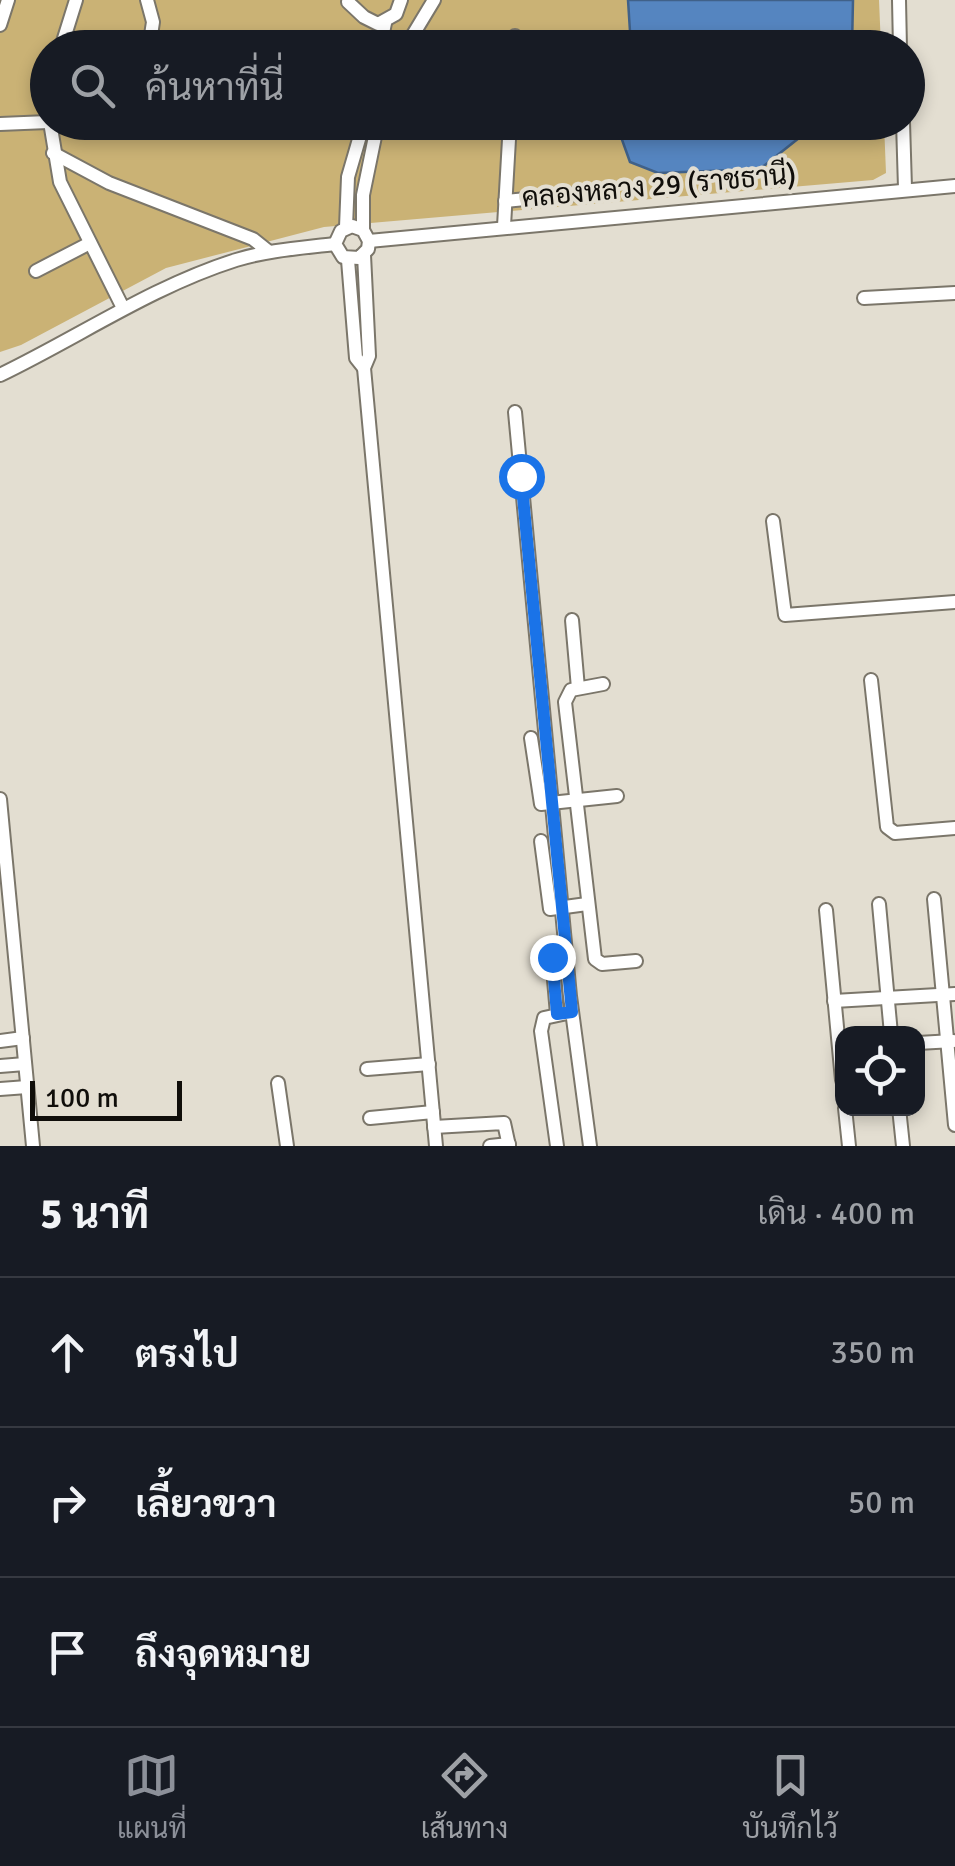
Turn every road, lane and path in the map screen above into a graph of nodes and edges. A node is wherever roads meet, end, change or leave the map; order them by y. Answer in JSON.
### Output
{"nodes":[{"id":1,"x":8,"y":0,"type":"edge"},
{"id":2,"x":76,"y":0,"type":"edge"},
{"id":3,"x":147,"y":0,"type":"edge"},
{"id":4,"x":401,"y":0,"type":"edge"},
{"id":5,"x":434,"y":0,"type":"edge"},
{"id":6,"x":899,"y":0,"type":"edge"},
{"id":7,"x":348,"y":2,"type":"edge"},
{"id":8,"x":384,"y":23,"type":"junction"},
{"id":9,"x":0,"y":25,"type":"edge"},
{"id":10,"x":67,"y":30,"type":"edge"},
{"id":11,"x":152,"y":30,"type":"edge"},
{"id":12,"x":383,"y":30,"type":"edge"},
{"id":13,"x":416,"y":30,"type":"edge"},
{"id":14,"x":900,"y":30,"type":"edge"},
{"id":15,"x":30,"y":123,"type":"edge"},
{"id":16,"x":0,"y":124,"type":"edge"},
{"id":17,"x":51,"y":140,"type":"edge"},
{"id":18,"x":359,"y":140,"type":"edge"},
{"id":19,"x":374,"y":140,"type":"edge"},
{"id":20,"x":509,"y":140,"type":"edge"},
{"id":21,"x":904,"y":140,"type":"edge"},
{"id":22,"x":53,"y":153,"type":"junction"},
{"id":23,"x":955,"y":186,"type":"edge"},
{"id":24,"x":905,"y":188,"type":"junction"},
{"id":25,"x":608,"y":191,"type":"dead end"},
{"id":26,"x":505,"y":202,"type":"junction"},
{"id":27,"x":504,"y":226,"type":"junction"},
{"id":28,"x":346,"y":228,"type":"junction"},
{"id":29,"x":365,"y":242,"type":"junction"},
{"id":30,"x":90,"y":243,"type":"junction"},
{"id":31,"x":335,"y":244,"type":"junction"},
{"id":32,"x":268,"y":252,"type":"junction"},
{"id":33,"x":348,"y":260,"type":"junction"},
{"id":34,"x":36,"y":270,"type":"dead end"},
{"id":35,"x":955,"y":293,"type":"edge"},
{"id":36,"x":864,"y":298,"type":"dead end"},
{"id":37,"x":123,"y":308,"type":"junction"},
{"id":38,"x":364,"y":368,"type":"junction"},
{"id":39,"x":0,"y":375,"type":"edge"},
{"id":40,"x":514,"y":412,"type":"dead end"},
{"id":41,"x":773,"y":521,"type":"dead end"},
{"id":42,"x":955,"y":602,"type":"edge"},
{"id":43,"x":572,"y":620,"type":"dead end"},
{"id":44,"x":872,"y":680,"type":"dead end"},
{"id":45,"x":603,"y":684,"type":"dead end"},
{"id":46,"x":578,"y":688,"type":"junction"},
{"id":47,"x":565,"y":702,"type":"junction"},
{"id":48,"x":542,"y":704,"type":"junction"},
{"id":49,"x":531,"y":738,"type":"dead end"},
{"id":50,"x":617,"y":796,"type":"dead end"},
{"id":51,"x":0,"y":799,"type":"edge"},
{"id":52,"x":574,"y":800,"type":"junction"},
{"id":53,"x":552,"y":803,"type":"junction"},
{"id":54,"x":955,"y":828,"type":"edge"},
{"id":55,"x":541,"y":841,"type":"dead end"},
{"id":56,"x":934,"y":899,"type":"dead end"},
{"id":57,"x":587,"y":904,"type":"junction"},
{"id":58,"x":879,"y":904,"type":"dead end"},
{"id":59,"x":562,"y":908,"type":"junction"},
{"id":60,"x":826,"y":910,"type":"dead end"},
{"id":61,"x":552,"y":957,"type":"dead end"},
{"id":62,"x":636,"y":961,"type":"dead end"},
{"id":63,"x":948,"y":994,"type":"edge"},
{"id":64,"x":888,"y":998,"type":"junction"},
{"id":65,"x":834,"y":1001,"type":"junction"},
{"id":66,"x":564,"y":1013,"type":"junction"},
{"id":67,"x":838,"y":1026,"type":"edge"},
{"id":68,"x":890,"y":1026,"type":"edge"},
{"id":69,"x":23,"y":1038,"type":"junction"},
{"id":70,"x":0,"y":1040,"type":"edge"},
{"id":71,"x":951,"y":1041,"type":"edge"},
{"id":72,"x":925,"y":1043,"type":"edge"},
{"id":73,"x":25,"y":1064,"type":"junction"},
{"id":74,"x":429,"y":1064,"type":"junction"},
{"id":75,"x":0,"y":1066,"type":"edge"},
{"id":76,"x":367,"y":1069,"type":"dead end"},
{"id":77,"x":278,"y":1082,"type":"dead end"},
{"id":78,"x":27,"y":1086,"type":"junction"},
{"id":79,"x":0,"y":1090,"type":"edge"},
{"id":80,"x":433,"y":1112,"type":"junction"},
{"id":81,"x":846,"y":1116,"type":"edge"},
{"id":82,"x":900,"y":1116,"type":"edge"},
{"id":83,"x":370,"y":1118,"type":"dead end"},
{"id":84,"x":955,"y":1125,"type":"edge"},
{"id":85,"x":434,"y":1127,"type":"junction"},
{"id":86,"x":509,"y":1145,"type":"edge"},
{"id":87,"x":32,"y":1146,"type":"edge"},
{"id":88,"x":287,"y":1146,"type":"edge"},
{"id":89,"x":436,"y":1146,"type":"edge"},
{"id":90,"x":490,"y":1146,"type":"edge"},
{"id":91,"x":556,"y":1146,"type":"edge"},
{"id":92,"x":590,"y":1146,"type":"edge"},
{"id":93,"x":848,"y":1146,"type":"edge"},
{"id":94,"x":903,"y":1146,"type":"edge"}],
"edges":[{"from":1,"to":9,"type":"street"},
{"from":2,"to":10,"type":"street"},
{"from":3,"to":11,"type":"street"},
{"from":4,"to":8,"type":"street"},
{"from":5,"to":13,"type":"street"},
{"from":6,"to":14,"type":"street"},
{"from":7,"to":8,"type":"street"},
{"from":8,"to":12,"type":"street"},
{"from":15,"to":16,"type":"street"},
{"from":17,"to":22,"type":"street"},
{"from":18,"to":28,"type":"street"},
{"from":19,"to":29,"type":"street"},
{"from":20,"to":26,"type":"street"},
{"from":21,"to":24,"type":"street"},
{"from":22,"to":30,"type":"street"},
{"from":22,"to":32,"type":"street"},
{"from":23,"to":24,"type":"street","name":"คลองหลวง 29 (ราชธานี)"},
{"from":24,"to":27,"type":"street","name":"คลองหลวง 29 (ราชธานี)"},
{"from":25,"to":26,"type":"street"},
{"from":26,"to":27,"type":"street"},
{"from":27,"to":29,"type":"street","name":"คลองหลวง 29 (ราชธานี)"},
{"from":28,"to":29,"type":"street"},
{"from":28,"to":31,"type":"street"},
{"from":29,"to":33,"type":"street"},
{"from":29,"to":38,"type":"street"},
{"from":30,"to":34,"type":"street"},
{"from":30,"to":37,"type":"street"},
{"from":31,"to":32,"type":"street"},
{"from":31,"to":33,"type":"street"},
{"from":32,"to":37,"type":"street"},
{"from":33,"to":38,"type":"street"},
{"from":35,"to":36,"type":"street"},
{"from":37,"to":39,"type":"street"},
{"from":38,"to":74,"type":"street"},
{"from":40,"to":48,"type":"street"},
{"from":41,"to":42,"type":"street"},
{"from":43,"to":46,"type":"street"},
{"from":44,"to":54,"type":"street"},
{"from":45,"to":46,"type":"street"},
{"from":46,"to":47,"type":"street"},
{"from":47,"to":48,"type":"street"},
{"from":47,"to":52,"type":"street"},
{"from":48,"to":53,"type":"street"},
{"from":49,"to":53,"type":"street"},
{"from":50,"to":52,"type":"street"},
{"from":51,"to":69,"type":"street"},
{"from":52,"to":53,"type":"street"},
{"from":52,"to":57,"type":"street"},
{"from":53,"to":59,"type":"street"},
{"from":55,"to":59,"type":"street"},
{"from":56,"to":63,"type":"street"},
{"from":57,"to":59,"type":"street"},
{"from":57,"to":62,"type":"street"},
{"from":58,"to":64,"type":"street"},
{"from":59,"to":66,"type":"street"},
{"from":60,"to":65,"type":"street"},
{"from":61,"to":66,"type":"street"},
{"from":63,"to":64,"type":"street"},
{"from":63,"to":71,"type":"street"},
{"from":64,"to":65,"type":"street"},
{"from":64,"to":68,"type":"street"},
{"from":65,"to":67,"type":"street"},
{"from":66,"to":91,"type":"street"},
{"from":66,"to":92,"type":"street"},
{"from":69,"to":70,"type":"street"},
{"from":69,"to":73,"type":"street"},
{"from":71,"to":72,"type":"street"},
{"from":71,"to":84,"type":"street"},
{"from":73,"to":75,"type":"street"},
{"from":73,"to":78,"type":"street"},
{"from":74,"to":76,"type":"street"},
{"from":74,"to":80,"type":"street"},
{"from":77,"to":88,"type":"street"},
{"from":78,"to":79,"type":"street"},
{"from":78,"to":87,"type":"street"},
{"from":80,"to":83,"type":"street"},
{"from":80,"to":85,"type":"street"},
{"from":81,"to":93,"type":"street"},
{"from":82,"to":94,"type":"street"},
{"from":85,"to":86,"type":"street"},
{"from":85,"to":89,"type":"street"},
{"from":86,"to":90,"type":"street"}]}
